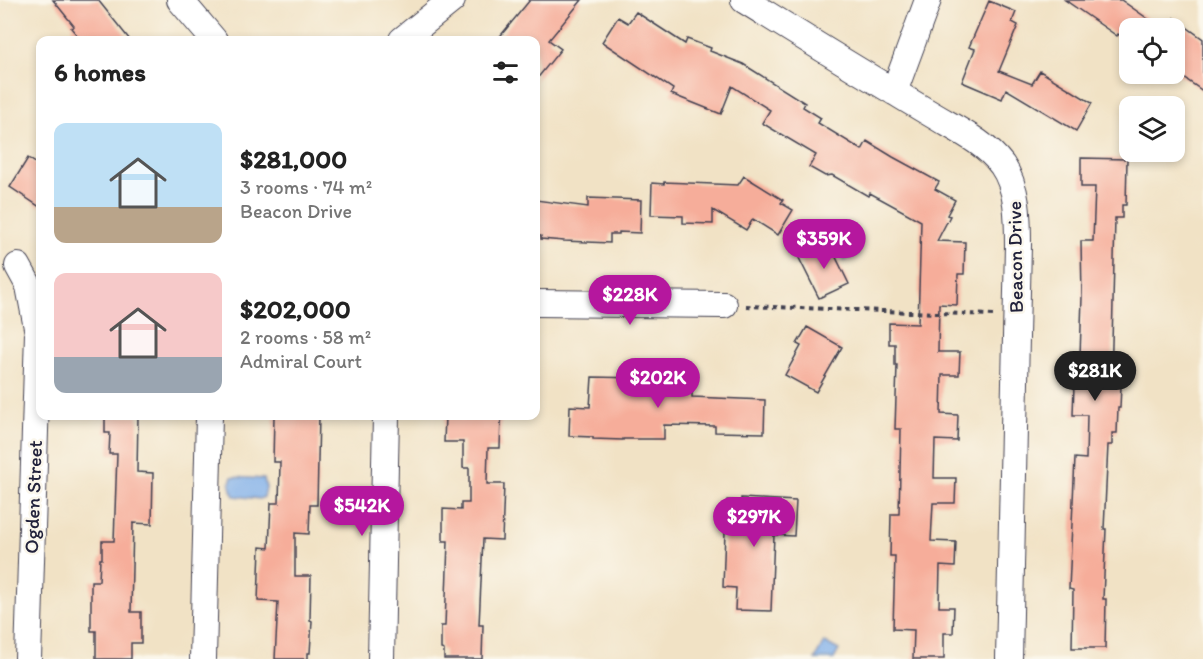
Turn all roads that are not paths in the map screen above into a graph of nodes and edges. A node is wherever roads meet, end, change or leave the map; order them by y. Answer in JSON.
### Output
{"nodes":[{"id":1,"x":180,"y":0,"type":"edge"},
{"id":2,"x":452,"y":0,"type":"edge"},
{"id":3,"x":744,"y":0,"type":"edge"},
{"id":4,"x":928,"y":0,"type":"edge"},
{"id":5,"x":211,"y":36,"type":"edge"},
{"id":6,"x":407,"y":36,"type":"edge"},
{"id":7,"x":894,"y":92,"type":"junction"},
{"id":8,"x":18,"y":266,"type":"dead end"},
{"id":9,"x":540,"y":303,"type":"edge"},
{"id":10,"x":724,"y":305,"type":"road end"},
{"id":11,"x":36,"y":323,"type":"edge"},
{"id":12,"x":36,"y":398,"type":"edge"},
{"id":13,"x":209,"y":420,"type":"edge"},
{"id":14,"x":386,"y":420,"type":"edge"},
{"id":15,"x":28,"y":659,"type":"edge"},
{"id":16,"x":203,"y":659,"type":"edge"},
{"id":17,"x":381,"y":659,"type":"edge"},
{"id":18,"x":1009,"y":659,"type":"edge"}],
"edges":[{"from":1,"to":5,"type":"street"},
{"from":2,"to":6,"type":"street"},
{"from":3,"to":7,"type":"street","name":"Beacon Drive"},
{"from":4,"to":7,"type":"street"},
{"from":7,"to":18,"type":"street","name":"Beacon Drive"},
{"from":8,"to":11,"type":"street","name":"Ogden Street"},
{"from":9,"to":10,"type":"street"},
{"from":12,"to":15,"type":"street","name":"Ogden Street"},
{"from":13,"to":16,"type":"street"},
{"from":14,"to":17,"type":"street"}]}
